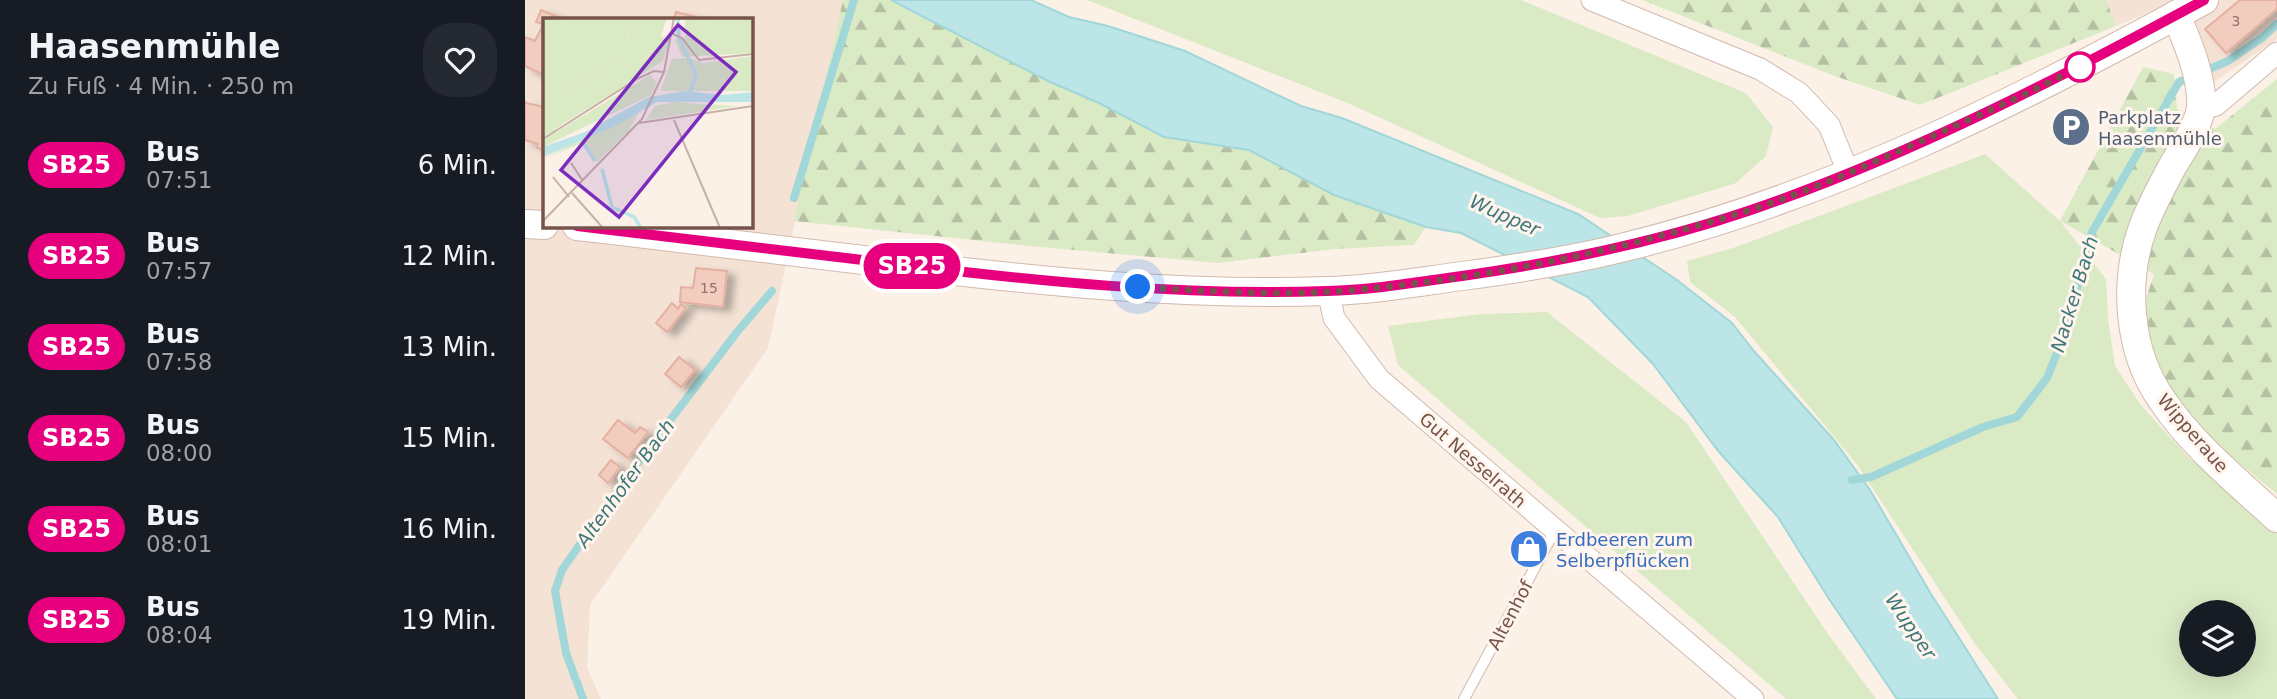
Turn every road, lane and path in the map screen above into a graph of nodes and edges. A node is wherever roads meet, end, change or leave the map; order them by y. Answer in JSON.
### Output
{"nodes":[{"id":1,"x":1592,"y":0,"type":"edge"},
{"id":2,"x":2204,"y":0,"type":"edge"},
{"id":3,"x":2176,"y":15,"type":"junction"},
{"id":4,"x":2277,"y":53,"type":"edge"},
{"id":5,"x":2201,"y":101,"type":"junction"},
{"id":6,"x":1849,"y":174,"type":"junction"},
{"id":7,"x":525,"y":224,"type":"edge"},
{"id":8,"x":543,"y":225,"type":"edge"},
{"id":9,"x":594,"y":228,"type":"edge"},
{"id":10,"x":1331,"y":305,"type":"junction"},
{"id":11,"x":2277,"y":519,"type":"edge"},
{"id":12,"x":1555,"y":530,"type":"junction"},
{"id":13,"x":1464,"y":699,"type":"edge"},
{"id":14,"x":1753,"y":699,"type":"edge"}],
"edges":[{"from":1,"to":6,"type":"street"},
{"from":2,"to":3,"type":"main road"},
{"from":3,"to":5,"type":"main road"},
{"from":3,"to":6,"type":"main road"},
{"from":4,"to":5,"type":"street"},
{"from":5,"to":11,"type":"main road","name":"Wipperaue"},
{"from":6,"to":10,"type":"main road"},
{"from":7,"to":8,"type":"main road"},
{"from":9,"to":10,"type":"main road"},
{"from":10,"to":12,"type":"street","name":"Gut Nesselrath"},
{"from":12,"to":13,"type":"lane","name":"Altenhof"},
{"from":12,"to":14,"type":"street","name":"Gut Nesselrath"}]}
